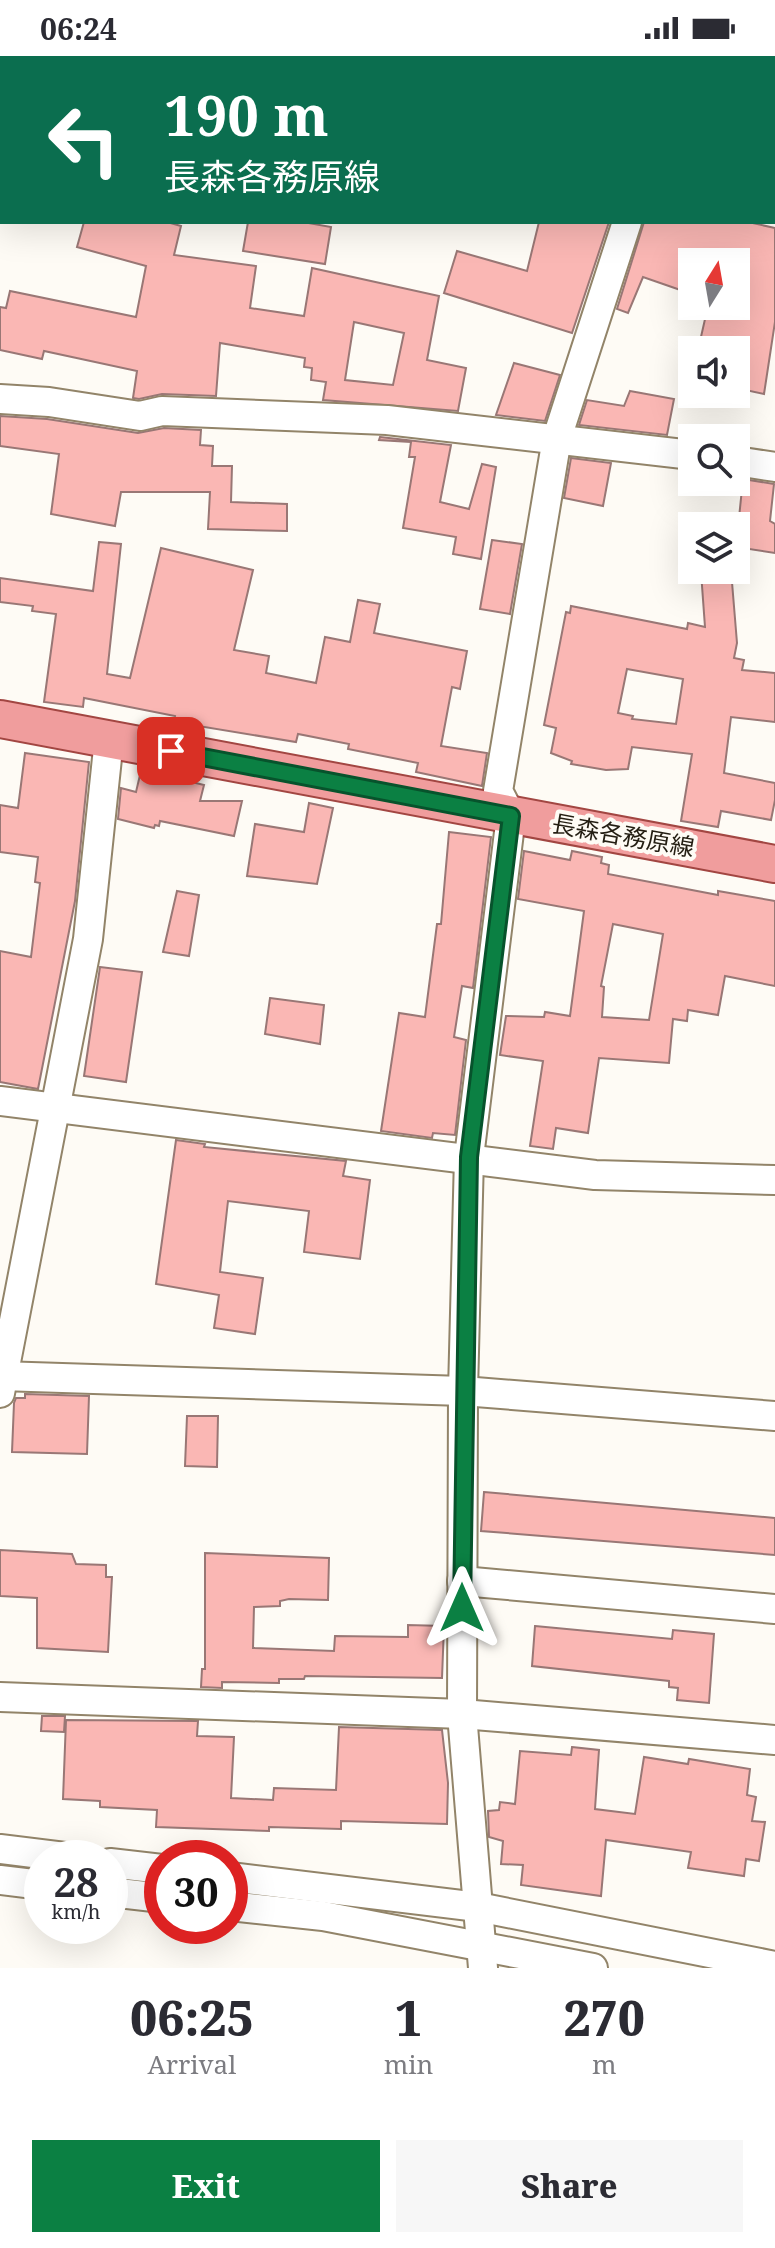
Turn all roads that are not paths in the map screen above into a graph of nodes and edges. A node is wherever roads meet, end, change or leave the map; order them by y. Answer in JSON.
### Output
{"nodes":[{"id":1,"x":626,"y":224,"type":"edge"},
{"id":2,"x":0,"y":399,"type":"edge"},
{"id":3,"x":557,"y":438,"type":"junction"},
{"id":4,"x":678,"y":453,"type":"edge"},
{"id":5,"x":750,"y":463,"type":"edge"},
{"id":6,"x":775,"y":467,"type":"edge"},
{"id":7,"x":0,"y":719,"type":"edge"},
{"id":8,"x":109,"y":739,"type":"junction"},
{"id":9,"x":511,"y":816,"type":"junction"},
{"id":10,"x":775,"y":864,"type":"edge"},
{"id":11,"x":0,"y":1101,"type":"edge"},
{"id":12,"x":57,"y":1108,"type":"junction"},
{"id":13,"x":469,"y":1157,"type":"junction"},
{"id":14,"x":775,"y":1180,"type":"edge"},
{"id":15,"x":1,"y":1382,"type":"edge"},
{"id":16,"x":463,"y":1391,"type":"junction"},
{"id":17,"x":775,"y":1416,"type":"edge"},
{"id":18,"x":462,"y":1581,"type":"junction"},
{"id":19,"x":775,"y":1609,"type":"edge"},
{"id":20,"x":0,"y":1697,"type":"edge"},
{"id":21,"x":462,"y":1714,"type":"junction"},
{"id":22,"x":775,"y":1740,"type":"edge"},
{"id":23,"x":0,"y":1849,"type":"edge"},
{"id":24,"x":24,"y":1852,"type":"edge"},
{"id":25,"x":248,"y":1879,"type":"edge"},
{"id":26,"x":0,"y":1880,"type":"edge"},
{"id":27,"x":24,"y":1883,"type":"edge"},
{"id":28,"x":478,"y":1907,"type":"junction"},
{"id":29,"x":248,"y":1908,"type":"edge"},
{"id":30,"x":482,"y":1957,"type":"edge"},
{"id":31,"x":775,"y":1966,"type":"edge"},
{"id":32,"x":593,"y":1968,"type":"edge"}],
"edges":[{"from":1,"to":3,"type":"street"},
{"from":2,"to":3,"type":"street"},
{"from":3,"to":4,"type":"street"},
{"from":3,"to":9,"type":"street"},
{"from":5,"to":6,"type":"street"},
{"from":7,"to":8,"type":"main road","name":"長森各務原線"},
{"from":8,"to":9,"type":"main road","name":"長森各務原線"},
{"from":8,"to":12,"type":"street"},
{"from":9,"to":10,"type":"main road","name":"長森各務原線"},
{"from":9,"to":13,"type":"street"},
{"from":11,"to":12,"type":"street"},
{"from":12,"to":13,"type":"street"},
{"from":12,"to":15,"type":"street"},
{"from":13,"to":14,"type":"street"},
{"from":13,"to":16,"type":"street"},
{"from":15,"to":16,"type":"street"},
{"from":16,"to":17,"type":"street"},
{"from":16,"to":18,"type":"street"},
{"from":18,"to":19,"type":"street"},
{"from":18,"to":21,"type":"street"},
{"from":20,"to":21,"type":"street"},
{"from":21,"to":22,"type":"street"},
{"from":21,"to":28,"type":"street"},
{"from":23,"to":24,"type":"street"},
{"from":25,"to":28,"type":"street"},
{"from":26,"to":27,"type":"street"},
{"from":28,"to":30,"type":"street"},
{"from":28,"to":31,"type":"street"},
{"from":29,"to":30,"type":"street"},
{"from":30,"to":32,"type":"street"}]}
